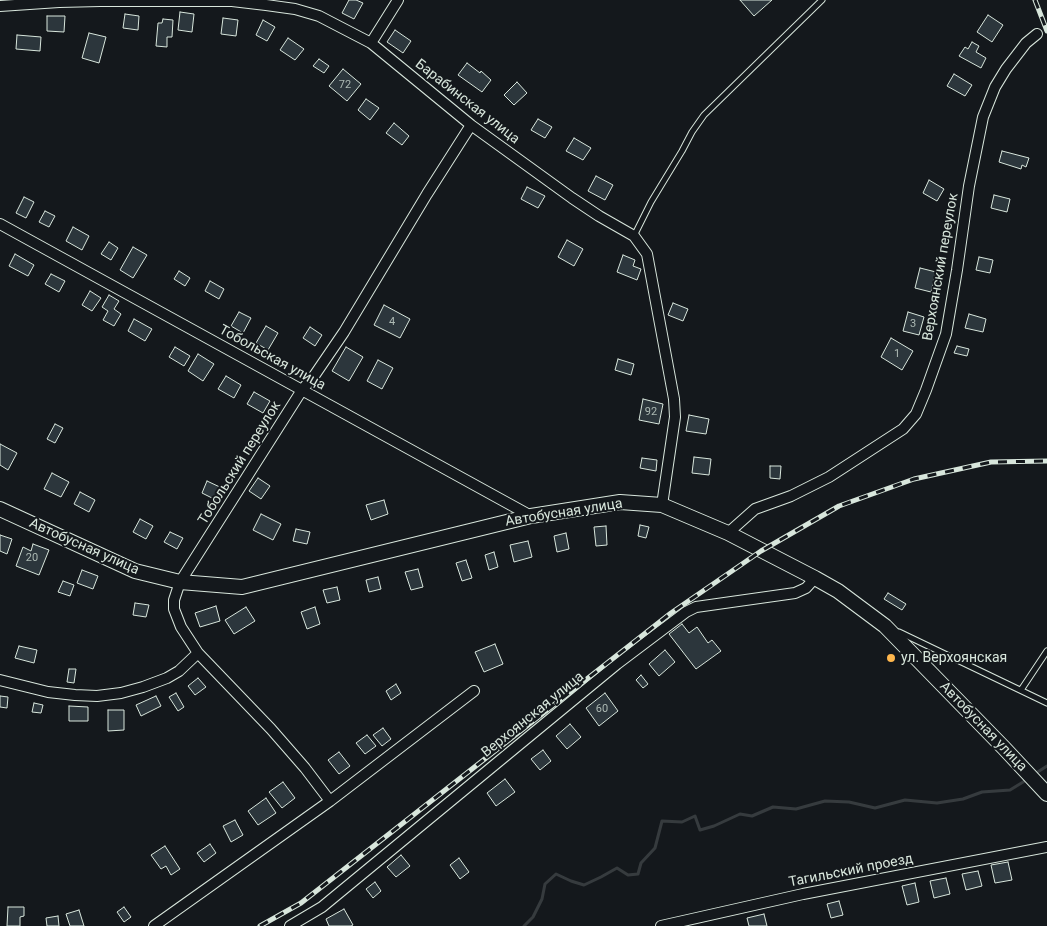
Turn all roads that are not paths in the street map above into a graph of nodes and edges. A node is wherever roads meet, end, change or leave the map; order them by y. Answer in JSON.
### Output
{"nodes":[{"id":1,"x":398,"y":0,"type":"edge"},
{"id":2,"x":822,"y":0,"type":"edge"},
{"id":3,"x":0,"y":6,"type":"edge"},
{"id":4,"x":1037,"y":34,"type":"dead end"},
{"id":5,"x":371,"y":42,"type":"junction"},
{"id":6,"x":471,"y":124,"type":"junction"},
{"id":7,"x":0,"y":224,"type":"edge"},
{"id":8,"x":634,"y":236,"type":"junction"},
{"id":9,"x":302,"y":390,"type":"junction"},
{"id":10,"x":662,"y":505,"type":"junction"},
{"id":11,"x":0,"y":510,"type":"edge"},
{"id":12,"x":531,"y":516,"type":"junction"},
{"id":13,"x":728,"y":533,"type":"junction"},
{"id":14,"x":815,"y":578,"type":"junction"},
{"id":15,"x":180,"y":582,"type":"junction"},
{"id":16,"x":885,"y":626,"type":"junction"},
{"id":17,"x":1047,"y":651,"type":"edge"},
{"id":18,"x":198,"y":653,"type":"junction"},
{"id":19,"x":0,"y":680,"type":"edge"},
{"id":20,"x":1021,"y":690,"type":"junction"},
{"id":21,"x":474,"y":691,"type":"dead end"},
{"id":22,"x":1047,"y":703,"type":"edge"},
{"id":23,"x":1047,"y":794,"type":"edge"},
{"id":24,"x":330,"y":801,"type":"junction"},
{"id":25,"x":1047,"y":847,"type":"edge"},
{"id":26,"x":154,"y":926,"type":"edge"},
{"id":27,"x":290,"y":926,"type":"edge"},
{"id":28,"x":661,"y":926,"type":"edge"}],
"edges":[{"from":1,"to":5,"type":"street"},
{"from":2,"to":8,"type":"lane"},
{"from":3,"to":5,"type":"street","name":"Барабинская улица"},
{"from":4,"to":13,"type":"street","name":"Верхоянский переулок"},
{"from":5,"to":6,"type":"street","name":"Барабинская улица"},
{"from":6,"to":8,"type":"street","name":"Барабинская улица"},
{"from":6,"to":9,"type":"street","name":"Тобольский переулок"},
{"from":7,"to":9,"type":"street","name":"Тобольская улица"},
{"from":8,"to":10,"type":"street","name":"Барабинская улица"},
{"from":9,"to":12,"type":"street","name":"Тобольская улица"},
{"from":9,"to":15,"type":"street","name":"Тобольский переулок"},
{"from":10,"to":12,"type":"street","name":"Автобусная улица"},
{"from":10,"to":13,"type":"street","name":"Автобусная улица"},
{"from":11,"to":15,"type":"street","name":"Автобусная улица"},
{"from":12,"to":15,"type":"street","name":"Автобусная улица"},
{"from":13,"to":14,"type":"street","name":"Автобусная улица"},
{"from":14,"to":16,"type":"street","name":"Автобусная улица"},
{"from":14,"to":27,"type":"street","name":"Верхоянская улица"},
{"from":15,"to":18,"type":"street","name":"Тобольский переулок"},
{"from":16,"to":20,"type":"lane"},
{"from":16,"to":23,"type":"street","name":"Автобусная улица"},
{"from":17,"to":20,"type":"lane"},
{"from":18,"to":19,"type":"street"},
{"from":18,"to":24,"type":"street","name":"Тобольский переулок"},
{"from":20,"to":22,"type":"lane"},
{"from":21,"to":24,"type":"street"},
{"from":24,"to":26,"type":"street"},
{"from":25,"to":28,"type":"street","name":"Тагильский проезд"}]}
